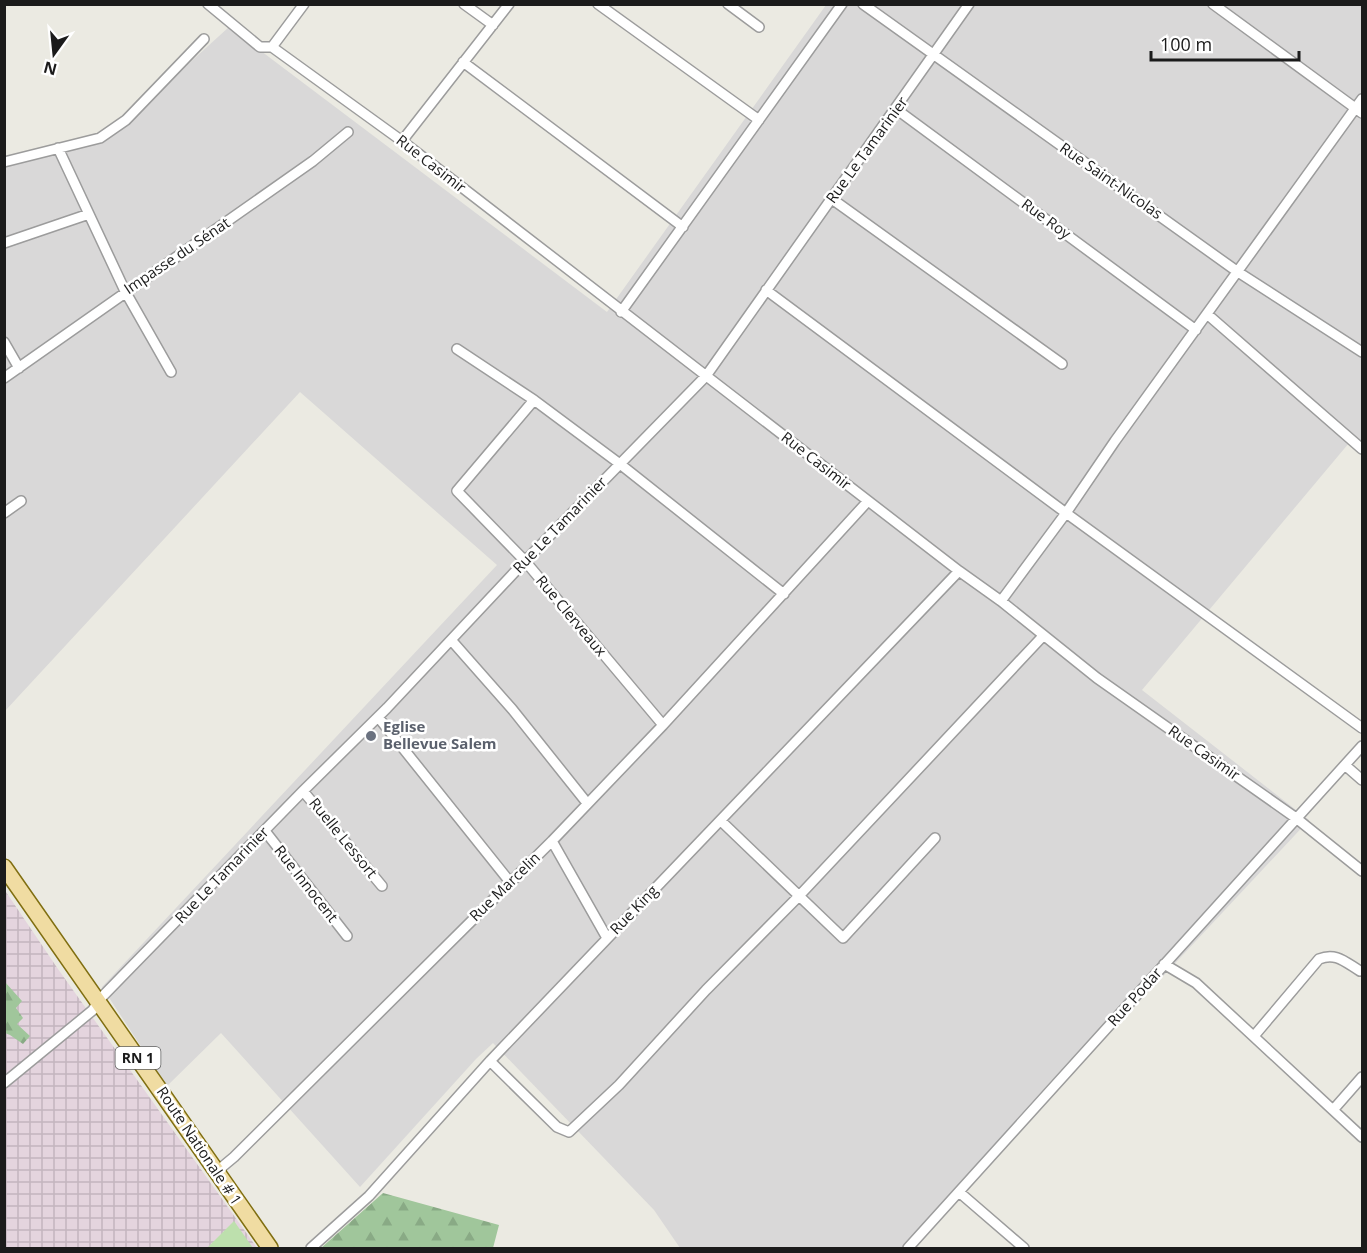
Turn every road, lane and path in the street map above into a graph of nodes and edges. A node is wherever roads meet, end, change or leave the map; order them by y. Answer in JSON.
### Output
{"nodes":[{"id":1,"x":208,"y":4,"type":"edge"},
{"id":2,"x":304,"y":4,"type":"edge"},
{"id":3,"x":464,"y":4,"type":"edge"},
{"id":4,"x":509,"y":4,"type":"edge"},
{"id":5,"x":598,"y":4,"type":"edge"},
{"id":6,"x":728,"y":4,"type":"edge"},
{"id":7,"x":842,"y":4,"type":"edge"},
{"id":8,"x":863,"y":4,"type":"edge"},
{"id":9,"x":969,"y":4,"type":"edge"},
{"id":10,"x":1213,"y":4,"type":"edge"},
{"id":11,"x":493,"y":25,"type":"junction"},
{"id":12,"x":759,"y":27,"type":"dead end"},
{"id":13,"x":204,"y":39,"type":"dead end"},
{"id":14,"x":272,"y":47,"type":"junction"},
{"id":15,"x":935,"y":56,"type":"junction"},
{"id":16,"x":464,"y":62,"type":"junction"},
{"id":17,"x":1362,"y":99,"type":"edge"},
{"id":18,"x":896,"y":109,"type":"junction"},
{"id":19,"x":1359,"y":111,"type":"edge"},
{"id":20,"x":759,"y":120,"type":"junction"},
{"id":21,"x":348,"y":132,"type":"dead end"},
{"id":22,"x":402,"y":141,"type":"junction"},
{"id":23,"x":58,"y":148,"type":"junction"},
{"id":24,"x":4,"y":162,"type":"edge"},
{"id":25,"x":831,"y":199,"type":"junction"},
{"id":26,"x":89,"y":214,"type":"junction"},
{"id":27,"x":682,"y":226,"type":"junction"},
{"id":28,"x":4,"y":243,"type":"edge"},
{"id":29,"x":1238,"y":272,"type":"junction"},
{"id":30,"x":766,"y":290,"type":"junction"},
{"id":31,"x":125,"y":291,"type":"junction"},
{"id":32,"x":621,"y":312,"type":"junction"},
{"id":33,"x":1208,"y":314,"type":"junction"},
{"id":34,"x":1196,"y":330,"type":"junction"},
{"id":35,"x":4,"y":342,"type":"edge"},
{"id":36,"x":457,"y":349,"type":"dead end"},
{"id":37,"x":1362,"y":352,"type":"edge"},
{"id":38,"x":1062,"y":364,"type":"dead end"},
{"id":39,"x":19,"y":368,"type":"junction"},
{"id":40,"x":171,"y":372,"type":"dead end"},
{"id":41,"x":706,"y":376,"type":"junction"},
{"id":42,"x":4,"y":378,"type":"edge"},
{"id":43,"x":534,"y":400,"type":"junction"},
{"id":44,"x":1362,"y":449,"type":"edge"},
{"id":45,"x":620,"y":464,"type":"junction"},
{"id":46,"x":21,"y":501,"type":"dead end"},
{"id":47,"x":868,"y":501,"type":"junction"},
{"id":48,"x":4,"y":513,"type":"edge"},
{"id":49,"x":1066,"y":513,"type":"junction"},
{"id":50,"x":525,"y":561,"type":"junction"},
{"id":51,"x":959,"y":571,"type":"junction"},
{"id":52,"x":784,"y":594,"type":"junction"},
{"id":53,"x":1001,"y":602,"type":"junction"},
{"id":54,"x":1043,"y":636,"type":"junction"},
{"id":55,"x":452,"y":640,"type":"junction"},
{"id":56,"x":378,"y":717,"type":"junction"},
{"id":57,"x":663,"y":725,"type":"junction"},
{"id":58,"x":1362,"y":728,"type":"edge"},
{"id":59,"x":1362,"y":746,"type":"edge"},
{"id":60,"x":1346,"y":766,"type":"junction"},
{"id":61,"x":1362,"y":780,"type":"edge"},
{"id":62,"x":303,"y":791,"type":"junction"},
{"id":63,"x":587,"y":803,"type":"junction"},
{"id":64,"x":1296,"y":818,"type":"junction"},
{"id":65,"x":721,"y":821,"type":"junction"},
{"id":66,"x":265,"y":831,"type":"junction"},
{"id":67,"x":935,"y":838,"type":"dead end"},
{"id":68,"x":552,"y":841,"type":"junction"},
{"id":69,"x":4,"y":867,"type":"edge"},
{"id":70,"x":1362,"y":871,"type":"edge"},
{"id":71,"x":510,"y":882,"type":"junction"},
{"id":72,"x":382,"y":886,"type":"dead end"},
{"id":73,"x":799,"y":896,"type":"junction"},
{"id":74,"x":347,"y":936,"type":"dead end"},
{"id":75,"x":607,"y":938,"type":"junction"},
{"id":76,"x":1164,"y":964,"type":"junction"},
{"id":77,"x":1360,"y":971,"type":"dead end"},
{"id":78,"x":98,"y":1001,"type":"junction"},
{"id":79,"x":1254,"y":1036,"type":"junction"},
{"id":80,"x":490,"y":1061,"type":"junction"},
{"id":81,"x":1362,"y":1077,"type":"edge"},
{"id":82,"x":4,"y":1083,"type":"edge"},
{"id":83,"x":1333,"y":1110,"type":"junction"},
{"id":84,"x":1362,"y":1137,"type":"edge"},
{"id":85,"x":216,"y":1172,"type":"junction"},
{"id":86,"x":959,"y":1192,"type":"junction"},
{"id":87,"x":270,"y":1248,"type":"edge"},
{"id":88,"x":311,"y":1248,"type":"edge"},
{"id":89,"x":908,"y":1248,"type":"edge"},
{"id":90,"x":1024,"y":1248,"type":"edge"}],
"edges":[{"from":1,"to":14,"type":"street","name":"Rue Casimir"},
{"from":2,"to":14,"type":"street"},
{"from":3,"to":11,"type":"street"},
{"from":4,"to":11,"type":"street"},
{"from":5,"to":20,"type":"street"},
{"from":6,"to":12,"type":"street"},
{"from":7,"to":20,"type":"street"},
{"from":8,"to":15,"type":"street","name":"Rue Saint-Nicolas"},
{"from":9,"to":15,"type":"street","name":"Rue Le Tamarinier"},
{"from":10,"to":19,"type":"street"},
{"from":11,"to":16,"type":"street"},
{"from":13,"to":23,"type":"street"},
{"from":14,"to":22,"type":"street","name":"Rue Casimir"},
{"from":15,"to":18,"type":"street","name":"Rue Le Tamarinier"},
{"from":15,"to":29,"type":"street","name":"Rue Saint-Nicolas"},
{"from":16,"to":22,"type":"street"},
{"from":16,"to":27,"type":"street"},
{"from":17,"to":19,"type":"street"},
{"from":18,"to":25,"type":"street","name":"Rue Le Tamarinier"},
{"from":18,"to":34,"type":"street","name":"Rue Roy"},
{"from":19,"to":29,"type":"street"},
{"from":20,"to":27,"type":"street"},
{"from":21,"to":31,"type":"street","name":"Impasse du Sénat"},
{"from":22,"to":32,"type":"street","name":"Rue Casimir"},
{"from":23,"to":24,"type":"street"},
{"from":23,"to":26,"type":"street"},
{"from":25,"to":30,"type":"street","name":"Rue Le Tamarinier"},
{"from":25,"to":38,"type":"street"},
{"from":26,"to":28,"type":"street"},
{"from":26,"to":31,"type":"street"},
{"from":27,"to":32,"type":"street"},
{"from":29,"to":33,"type":"street"},
{"from":29,"to":37,"type":"street","name":"Rue Saint-Nicolas"},
{"from":30,"to":41,"type":"street","name":"Rue Le Tamarinier"},
{"from":30,"to":49,"type":"street"},
{"from":31,"to":39,"type":"street","name":"Impasse du Sénat"},
{"from":31,"to":40,"type":"street"},
{"from":32,"to":41,"type":"street","name":"Rue Casimir"},
{"from":33,"to":34,"type":"street"},
{"from":33,"to":44,"type":"street"},
{"from":34,"to":49,"type":"street"},
{"from":35,"to":39,"type":"street"},
{"from":36,"to":43,"type":"street"},
{"from":39,"to":42,"type":"street","name":"Impasse du Sénat"},
{"from":41,"to":45,"type":"street","name":"Rue Le Tamarinier"},
{"from":41,"to":47,"type":"street","name":"Rue Casimir"},
{"from":43,"to":45,"type":"street"},
{"from":43,"to":50,"type":"street","name":"Rue Clerveaux"},
{"from":45,"to":50,"type":"street","name":"Rue Le Tamarinier"},
{"from":45,"to":52,"type":"street"},
{"from":46,"to":48,"type":"street"},
{"from":47,"to":51,"type":"street","name":"Rue Casimir"},
{"from":47,"to":52,"type":"street","name":"Rue Marcelin"},
{"from":49,"to":53,"type":"street"},
{"from":49,"to":58,"type":"street"},
{"from":50,"to":55,"type":"street","name":"Rue Le Tamarinier"},
{"from":50,"to":57,"type":"street","name":"Rue Clerveaux"},
{"from":51,"to":53,"type":"street","name":"Rue Casimir"},
{"from":51,"to":65,"type":"street","name":"Rue King"},
{"from":52,"to":57,"type":"street","name":"Rue Marcelin"},
{"from":53,"to":54,"type":"street","name":"Rue Casimir"},
{"from":54,"to":64,"type":"street","name":"Rue Casimir"},
{"from":54,"to":73,"type":"street"},
{"from":55,"to":56,"type":"street","name":"Rue Le Tamarinier"},
{"from":55,"to":63,"type":"street"},
{"from":56,"to":62,"type":"street","name":"Rue Le Tamarinier"},
{"from":56,"to":71,"type":"street"},
{"from":57,"to":63,"type":"street","name":"Rue Marcelin"},
{"from":59,"to":60,"type":"street","name":"Rue Podar"},
{"from":60,"to":61,"type":"street"},
{"from":60,"to":64,"type":"street","name":"Rue Podar"},
{"from":62,"to":66,"type":"street","name":"Rue Le Tamarinier"},
{"from":62,"to":72,"type":"street","name":"Ruelle Lessort"},
{"from":63,"to":68,"type":"street","name":"Rue Marcelin"},
{"from":64,"to":70,"type":"street","name":"Rue Casimir"},
{"from":64,"to":76,"type":"street","name":"Rue Podar"},
{"from":65,"to":73,"type":"street"},
{"from":65,"to":75,"type":"street","name":"Rue King"},
{"from":66,"to":74,"type":"street","name":"Rue Innocent"},
{"from":66,"to":78,"type":"street","name":"Rue Le Tamarinier"},
{"from":67,"to":73,"type":"street"},
{"from":68,"to":71,"type":"street","name":"Rue Marcelin"},
{"from":68,"to":75,"type":"street"},
{"from":69,"to":78,"type":"main road","name":"Route Nationale # 1","number":"RN 1"},
{"from":71,"to":85,"type":"street","name":"Rue Marcelin"},
{"from":73,"to":80,"type":"street"},
{"from":75,"to":80,"type":"street","name":"Rue King"},
{"from":76,"to":79,"type":"street"},
{"from":76,"to":86,"type":"street","name":"Rue Podar"},
{"from":77,"to":79,"type":"street"},
{"from":78,"to":82,"type":"street","name":"Rue Le Tamarinier"},
{"from":78,"to":85,"type":"main road","name":"Route Nationale # 1","number":"RN 1"},
{"from":79,"to":83,"type":"street"},
{"from":80,"to":88,"type":"street","name":"Rue King"},
{"from":81,"to":83,"type":"street"},
{"from":83,"to":84,"type":"street"},
{"from":85,"to":87,"type":"main road","name":"Route Nationale # 1","number":"RN 1"},
{"from":86,"to":89,"type":"street","name":"Rue Podar"},
{"from":86,"to":90,"type":"street"}]}
